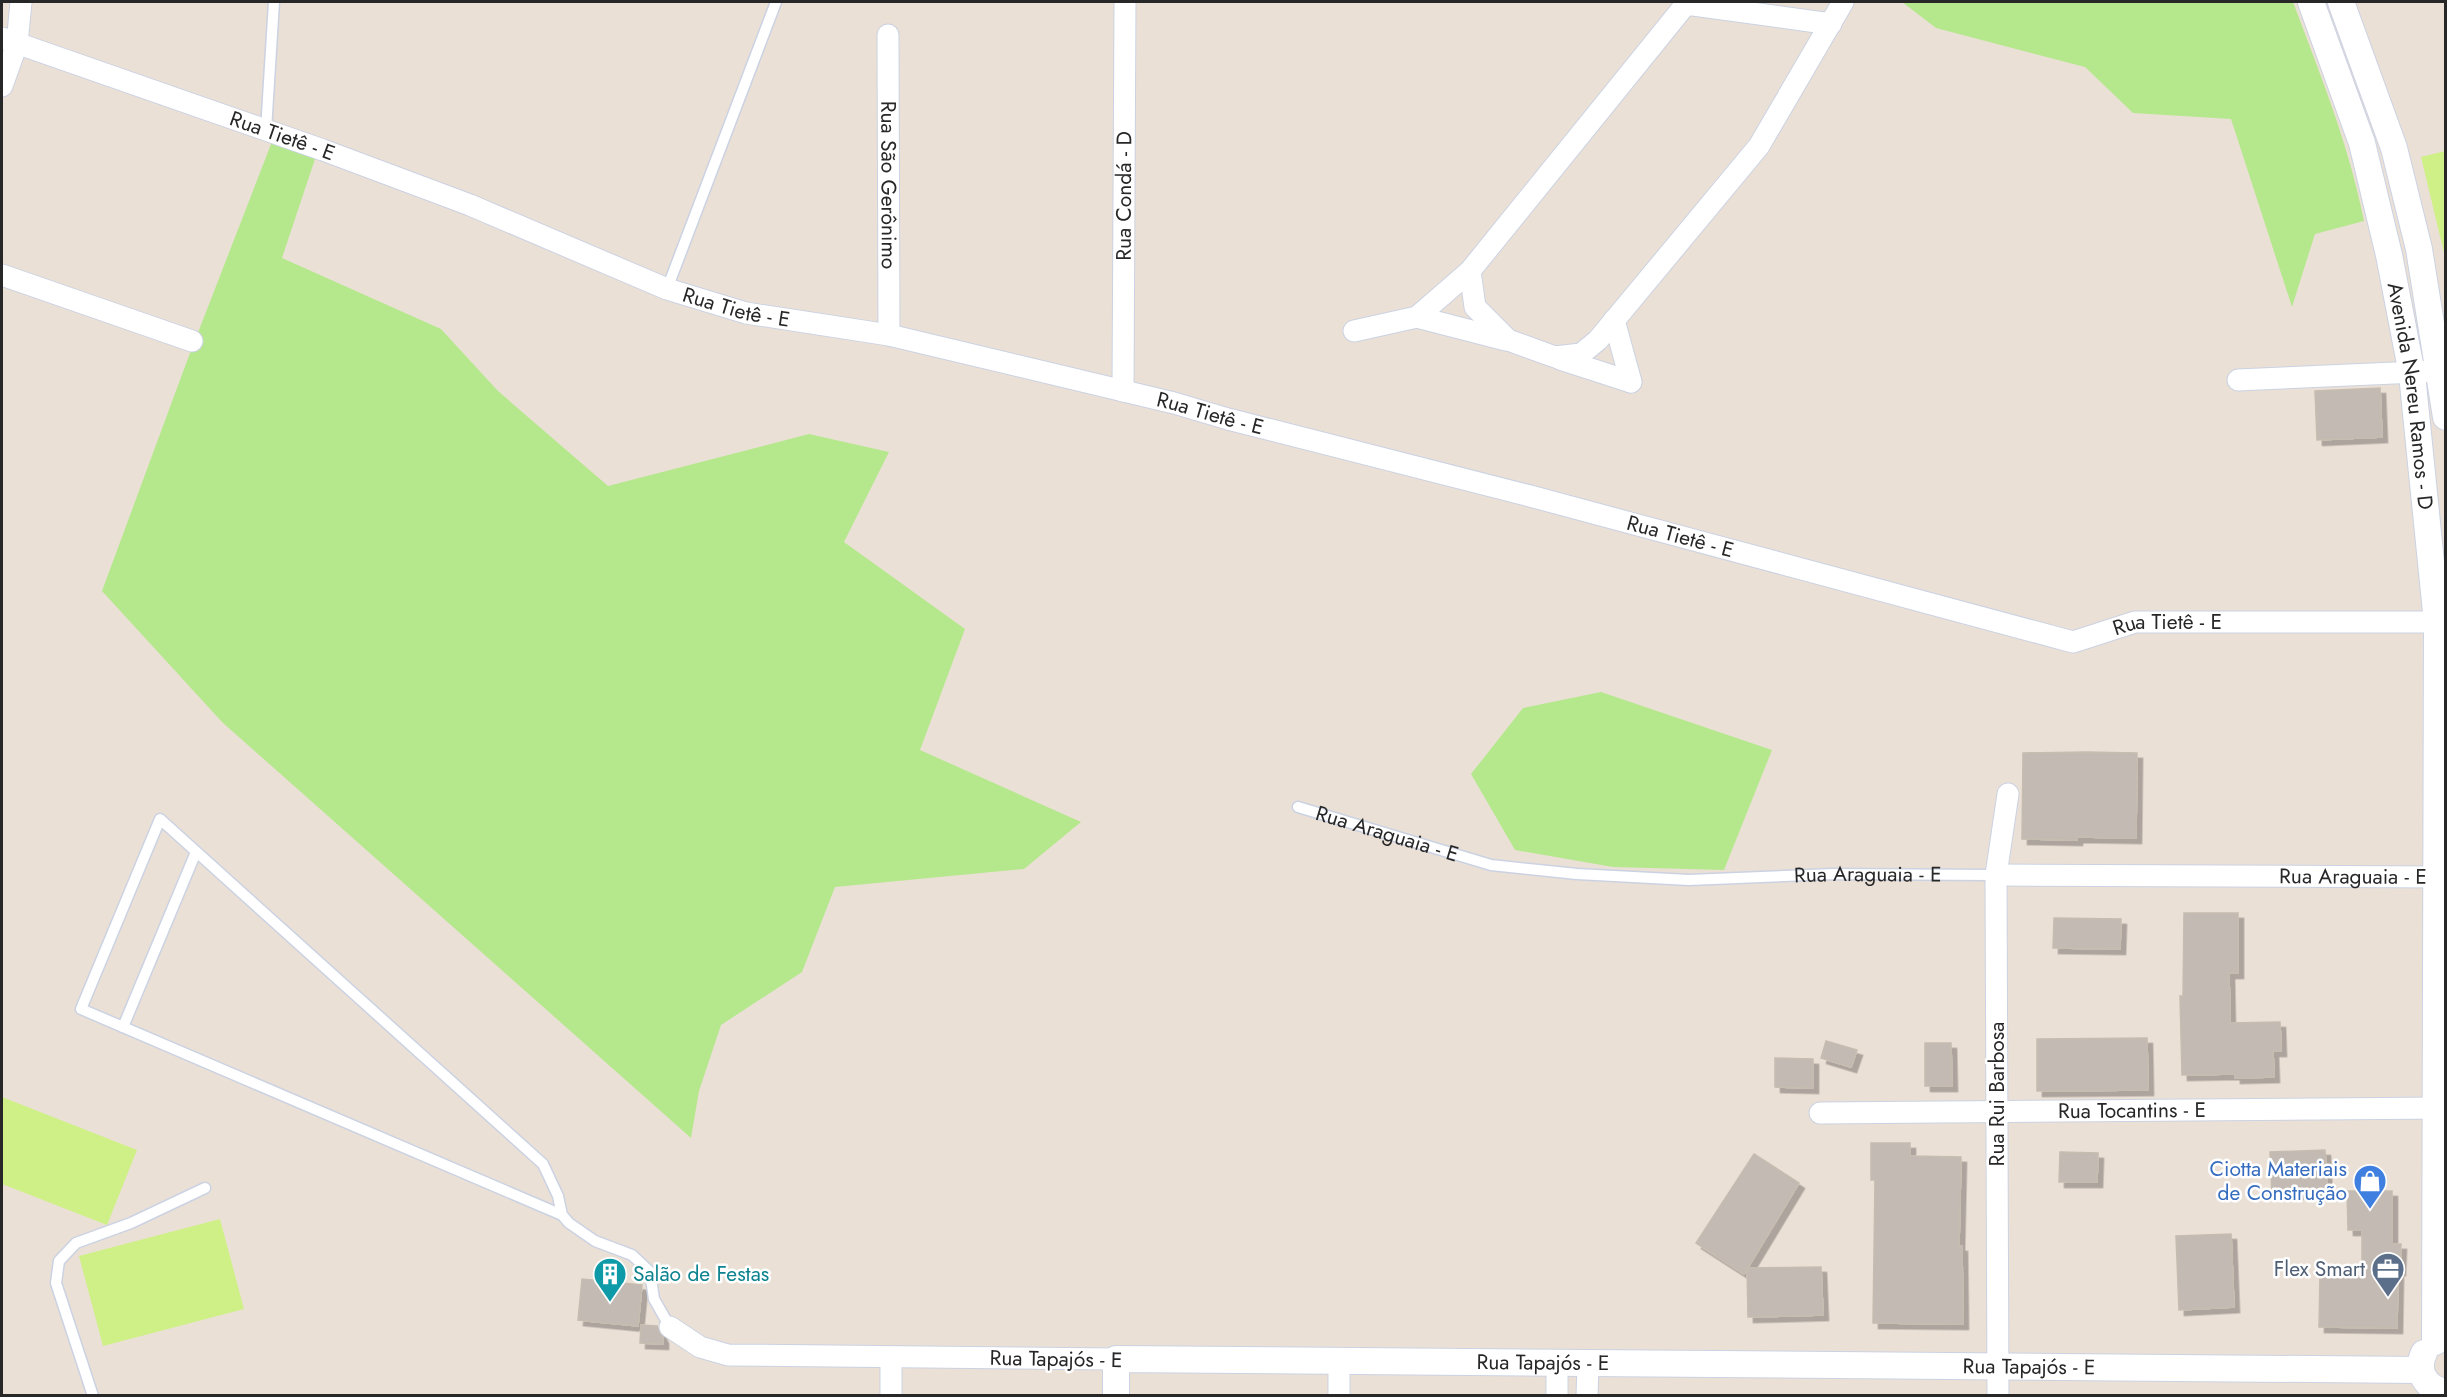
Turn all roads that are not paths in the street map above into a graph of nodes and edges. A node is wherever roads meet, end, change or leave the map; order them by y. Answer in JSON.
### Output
{"nodes":[{"id":1,"x":21,"y":2,"type":"edge"},
{"id":2,"x":274,"y":2,"type":"edge"},
{"id":3,"x":776,"y":2,"type":"edge"},
{"id":4,"x":1125,"y":2,"type":"edge"},
{"id":5,"x":1843,"y":2,"type":"edge"},
{"id":6,"x":2310,"y":2,"type":"edge"},
{"id":7,"x":2341,"y":2,"type":"edge"},
{"id":8,"x":1831,"y":24,"type":"junction"},
{"id":9,"x":888,"y":34,"type":"dead end"},
{"id":10,"x":9,"y":41,"type":"edge"},
{"id":11,"x":2,"y":86,"type":"edge"},
{"id":12,"x":266,"y":130,"type":"junction"},
{"id":13,"x":1470,"y":271,"type":"junction"},
{"id":14,"x":2,"y":275,"type":"edge"},
{"id":15,"x":667,"y":289,"type":"junction"},
{"id":16,"x":1417,"y":317,"type":"junction"},
{"id":17,"x":1614,"y":320,"type":"junction"},
{"id":18,"x":1354,"y":331,"type":"dead end"},
{"id":19,"x":889,"y":335,"type":"junction"},
{"id":20,"x":1508,"y":340,"type":"junction"},
{"id":21,"x":192,"y":341,"type":"dead end"},
{"id":22,"x":1555,"y":357,"type":"junction"},
{"id":23,"x":2440,"y":371,"type":"junction"},
{"id":24,"x":2412,"y":374,"type":"junction"},
{"id":25,"x":2238,"y":380,"type":"dead end"},
{"id":26,"x":1123,"y":391,"type":"junction"},
{"id":27,"x":2445,"y":417,"type":"edge"},
{"id":28,"x":2441,"y":622,"type":"edge"},
{"id":29,"x":2008,"y":794,"type":"dead end"},
{"id":30,"x":1298,"y":807,"type":"dead end"},
{"id":31,"x":196,"y":852,"type":"junction"},
{"id":32,"x":1996,"y":875,"type":"junction"},
{"id":33,"x":2440,"y":877,"type":"edge"},
{"id":34,"x":123,"y":1026,"type":"junction"},
{"id":35,"x":2440,"y":1108,"type":"edge"},
{"id":36,"x":1820,"y":1113,"type":"dead end"},
{"id":37,"x":1997,"y":1113,"type":"junction"},
{"id":38,"x":205,"y":1188,"type":"dead end"},
{"id":39,"x":562,"y":1215,"type":"junction"},
{"id":40,"x":670,"y":1327,"type":"joint"},
{"id":41,"x":2440,"y":1341,"type":"edge"},
{"id":42,"x":891,"y":1357,"type":"junction"},
{"id":43,"x":1116,"y":1359,"type":"junction"},
{"id":44,"x":1339,"y":1361,"type":"junction"},
{"id":45,"x":1557,"y":1363,"type":"junction"},
{"id":46,"x":1588,"y":1364,"type":"junction"},
{"id":47,"x":1998,"y":1367,"type":"junction"},
{"id":48,"x":2434,"y":1387,"type":"edge"},
{"id":49,"x":93,"y":1395,"type":"edge"},
{"id":50,"x":891,"y":1395,"type":"edge"},
{"id":51,"x":1116,"y":1395,"type":"edge"},
{"id":52,"x":1339,"y":1395,"type":"edge"},
{"id":53,"x":1557,"y":1395,"type":"edge"},
{"id":54,"x":1587,"y":1395,"type":"edge"},
{"id":55,"x":1998,"y":1395,"type":"edge"}],
"edges":[{"from":1,"to":10,"type":"street"},
{"from":2,"to":12,"type":"lane"},
{"from":3,"to":15,"type":"lane"},
{"from":4,"to":26,"type":"street","name":"Rua Condá - D"},
{"from":5,"to":8,"type":"street"},
{"from":6,"to":24,"type":"street","name":"Avenida Nereu Ramos - D"},
{"from":7,"to":23,"type":"street","name":"Avenida Nereu Ramos - D"},
{"from":8,"to":13,"type":"street"},
{"from":8,"to":17,"type":"street"},
{"from":9,"to":19,"type":"street","name":"Rua São Gerônimo"},
{"from":10,"to":11,"type":"street"},
{"from":10,"to":12,"type":"street","name":"Rua Tietê - E"},
{"from":12,"to":15,"type":"street","name":"Rua Tietê - E"},
{"from":13,"to":16,"type":"street"},
{"from":13,"to":20,"type":"street"},
{"from":14,"to":21,"type":"street"},
{"from":15,"to":19,"type":"street","name":"Rua Tietê - E"},
{"from":16,"to":18,"type":"street"},
{"from":16,"to":20,"type":"street"},
{"from":17,"to":22,"type":"street"},
{"from":17,"to":22,"type":"street"},
{"from":19,"to":26,"type":"street","name":"Rua Tietê - E"},
{"from":20,"to":22,"type":"street"},
{"from":23,"to":24,"type":"street"},
{"from":23,"to":27,"type":"street","name":"Avenida Nereu Ramos - D"},
{"from":24,"to":25,"type":"street"},
{"from":24,"to":28,"type":"street","name":"Avenida Nereu Ramos - D"},
{"from":26,"to":28,"type":"street","name":"Rua Tietê - E"},
{"from":28,"to":33,"type":"street","name":"Avenida Nereu Ramos - D"},
{"from":29,"to":32,"type":"street","name":"Rua Rui Barbosa"},
{"from":30,"to":32,"type":"lane","name":"Rua Araguaia - E"},
{"from":31,"to":34,"type":"lane"},
{"from":31,"to":34,"type":"lane"},
{"from":31,"to":39,"type":"lane"},
{"from":32,"to":33,"type":"street","name":"Rua Araguaia - E"},
{"from":32,"to":37,"type":"street","name":"Rua Rui Barbosa"},
{"from":33,"to":35,"type":"street","name":"Avenida Nereu Ramos - D"},
{"from":34,"to":39,"type":"lane"},
{"from":35,"to":37,"type":"street","name":"Rua Tocantins - E"},
{"from":35,"to":41,"type":"street","name":"Avenida Nereu Ramos - D"},
{"from":36,"to":37,"type":"street","name":"Rua Tocantins - E"},
{"from":37,"to":47,"type":"street","name":"Rua Rui Barbosa"},
{"from":38,"to":49,"type":"lane"},
{"from":39,"to":40,"type":"lane"},
{"from":40,"to":42,"type":"street","name":"Rua Tapajós - E"},
{"from":41,"to":48,"type":"street"},
{"from":42,"to":43,"type":"street","name":"Rua Tapajós - E"},
{"from":42,"to":50,"type":"street"},
{"from":43,"to":44,"type":"street","name":"Rua Tapajós - E"},
{"from":43,"to":51,"type":"street"},
{"from":44,"to":45,"type":"street","name":"Rua Tapajós - E"},
{"from":44,"to":52,"type":"street"},
{"from":45,"to":46,"type":"street","name":"Rua Tapajós - E"},
{"from":45,"to":53,"type":"street"},
{"from":46,"to":47,"type":"street","name":"Rua Tapajós - E"},
{"from":46,"to":54,"type":"street"},
{"from":47,"to":48,"type":"street","name":"Rua Tapajós - E"},
{"from":47,"to":55,"type":"street","name":"Rua Rui Barbosa"}]}
